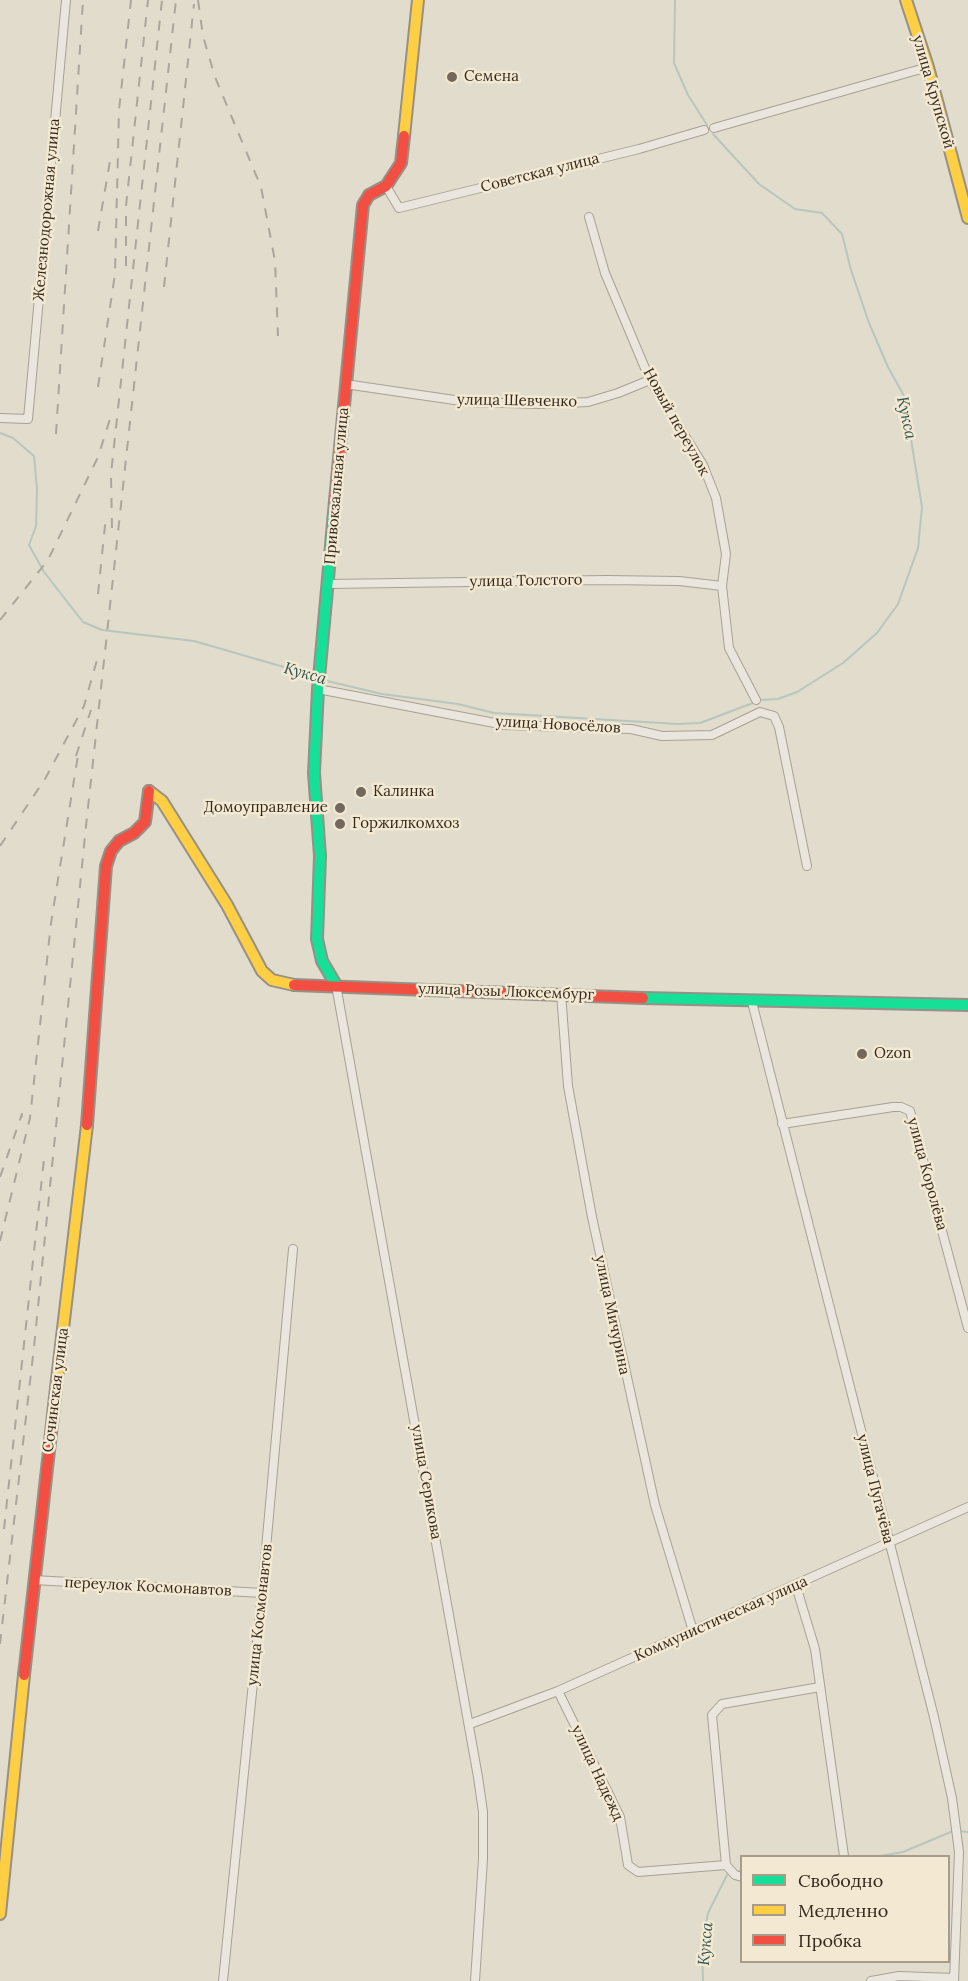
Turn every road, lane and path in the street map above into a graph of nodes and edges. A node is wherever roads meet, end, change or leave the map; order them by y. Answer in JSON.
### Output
{"nodes":[{"id":1,"x":66,"y":0,"type":"edge"},
{"id":2,"x":418,"y":0,"type":"edge"},
{"id":3,"x":906,"y":0,"type":"edge"},
{"id":4,"x":928,"y":67,"type":"junction"},
{"id":5,"x":714,"y":128,"type":"dead end"},
{"id":6,"x":704,"y":130,"type":"dead end"},
{"id":7,"x":386,"y":186,"type":"junction"},
{"id":8,"x":589,"y":217,"type":"dead end"},
{"id":9,"x":968,"y":218,"type":"edge"},
{"id":10,"x":650,"y":380,"type":"junction"},
{"id":11,"x":345,"y":384,"type":"junction"},
{"id":12,"x":0,"y":418,"type":"edge"},
{"id":13,"x":329,"y":584,"type":"junction"},
{"id":14,"x":722,"y":586,"type":"junction"},
{"id":15,"x":319,"y":682,"type":"junction"},
{"id":16,"x":756,"y":700,"type":"dead end"},
{"id":17,"x":106,"y":866,"type":"joint"},
{"id":18,"x":807,"y":866,"type":"dead end"},
{"id":19,"x":336,"y":986,"type":"junction"},
{"id":20,"x":561,"y":993,"type":"junction"},
{"id":21,"x":752,"y":1002,"type":"junction"},
{"id":22,"x":968,"y":1005,"type":"edge"},
{"id":23,"x":782,"y":1124,"type":"junction"},
{"id":24,"x":293,"y":1249,"type":"dead end"},
{"id":25,"x":968,"y":1328,"type":"edge"},
{"id":26,"x":968,"y":1508,"type":"edge"},
{"id":27,"x":888,"y":1542,"type":"junction"},
{"id":28,"x":34,"y":1580,"type":"junction"},
{"id":29,"x":796,"y":1586,"type":"junction"},
{"id":30,"x":262,"y":1593,"type":"junction"},
{"id":31,"x":693,"y":1631,"type":"junction"},
{"id":32,"x":820,"y":1687,"type":"junction"},
{"id":33,"x":558,"y":1691,"type":"junction"},
{"id":34,"x":471,"y":1724,"type":"junction"},
{"id":35,"x":964,"y":1852,"type":"edge"},
{"id":36,"x":844,"y":1855,"type":"edge"},
{"id":37,"x":726,"y":1865,"type":"junction"},
{"id":38,"x":740,"y":1876,"type":"edge"},
{"id":39,"x":0,"y":1914,"type":"edge"},
{"id":40,"x":954,"y":1979,"type":"edge"},
{"id":41,"x":223,"y":1981,"type":"edge"},
{"id":42,"x":475,"y":1981,"type":"edge"},
{"id":43,"x":871,"y":1981,"type":"edge"}],
"edges":[{"from":1,"to":12,"type":"street","name":"Железнодорожная улица"},
{"from":2,"to":7,"type":"street","name":"Привокзальная улица"},
{"from":3,"to":4,"type":"street","name":"улица Крупской"},
{"from":4,"to":5,"type":"street"},
{"from":4,"to":9,"type":"street","name":"улица Крупской"},
{"from":6,"to":7,"type":"street","name":"Советская улица"},
{"from":7,"to":11,"type":"street","name":"Привокзальная улица"},
{"from":8,"to":10,"type":"street","name":"Новый переулок"},
{"from":10,"to":11,"type":"street","name":"улица Шевченко"},
{"from":10,"to":14,"type":"street","name":"Новый переулок"},
{"from":11,"to":13,"type":"street","name":"Привокзальная улица"},
{"from":13,"to":14,"type":"street","name":"улица Толстого"},
{"from":13,"to":15,"type":"street","name":"Привокзальная улица"},
{"from":14,"to":16,"type":"street","name":"Новый переулок"},
{"from":15,"to":18,"type":"street","name":"улица Новосёлов"},
{"from":15,"to":19,"type":"street","name":"Привокзальная улица"},
{"from":17,"to":19,"type":"street","name":"улица Розы Люксембург"},
{"from":17,"to":28,"type":"street","name":"Сочинская улица"},
{"from":19,"to":20,"type":"street","name":"улица Розы Люксембург"},
{"from":19,"to":34,"type":"street","name":"улица Серикова"},
{"from":20,"to":21,"type":"street","name":"улица Розы Люксембург"},
{"from":20,"to":31,"type":"street","name":"улица Мичурина"},
{"from":21,"to":22,"type":"street","name":"улица Розы Люксембург"},
{"from":21,"to":23,"type":"street","name":"улица Пугачёва"},
{"from":23,"to":25,"type":"street","name":"улица Королёва"},
{"from":23,"to":27,"type":"street","name":"улица Пугачёва"},
{"from":24,"to":30,"type":"street","name":"улица Космонавтов"},
{"from":26,"to":27,"type":"street","name":"Коммунистическая улица"},
{"from":27,"to":29,"type":"street","name":"Коммунистическая улица"},
{"from":27,"to":35,"type":"street","name":"улица Пугачёва"},
{"from":28,"to":30,"type":"street","name":"переулок Космонавтов"},
{"from":28,"to":39,"type":"street","name":"Сочинская улица"},
{"from":29,"to":31,"type":"street","name":"Коммунистическая улица"},
{"from":29,"to":32,"type":"street"},
{"from":30,"to":41,"type":"street","name":"улица Космонавтов"},
{"from":31,"to":33,"type":"street","name":"Коммунистическая улица"},
{"from":32,"to":36,"type":"street"},
{"from":32,"to":37,"type":"street"},
{"from":33,"to":34,"type":"street","name":"Коммунистическая улица"},
{"from":33,"to":37,"type":"street","name":"улица Надежд"},
{"from":34,"to":42,"type":"street","name":"улица Серикова"},
{"from":35,"to":40,"type":"street","name":"улица Пугачёва"},
{"from":37,"to":38,"type":"street"},
{"from":40,"to":43,"type":"street"}]}
